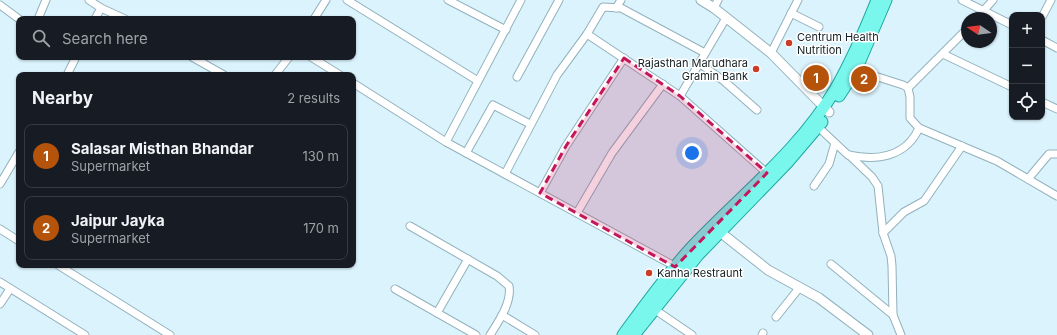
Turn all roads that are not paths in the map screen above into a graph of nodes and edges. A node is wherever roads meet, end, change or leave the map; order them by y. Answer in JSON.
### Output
{"nodes":[{"id":1,"x":46,"y":0,"type":"edge"},
{"id":2,"x":89,"y":0,"type":"edge"},
{"id":3,"x":326,"y":0,"type":"edge"},
{"id":4,"x":347,"y":0,"type":"edge"},
{"id":5,"x":448,"y":0,"type":"edge"},
{"id":6,"x":522,"y":0,"type":"edge"},
{"id":7,"x":559,"y":0,"type":"edge"},
{"id":8,"x":621,"y":0,"type":"edge"},
{"id":9,"x":701,"y":0,"type":"edge"},
{"id":10,"x":798,"y":0,"type":"edge"},
{"id":11,"x":877,"y":0,"type":"edge"},
{"id":12,"x":886,"y":0,"type":"edge"},
{"id":13,"x":962,"y":0,"type":"edge"},
{"id":14,"x":993,"y":0,"type":"edge"},
{"id":15,"x":1051,"y":0,"type":"edge"},
{"id":16,"x":716,"y":4,"type":"edge"},
{"id":17,"x":0,"y":5,"type":"edge"},
{"id":18,"x":101,"y":8,"type":"junction"},
{"id":19,"x":616,"y":8,"type":"junction"},
{"id":20,"x":983,"y":11,"type":"junction"},
{"id":21,"x":1045,"y":12,"type":"edge"},
{"id":22,"x":791,"y":13,"type":"junction"},
{"id":23,"x":39,"y":16,"type":"edge"},
{"id":24,"x":97,"y":16,"type":"edge"},
{"id":25,"x":118,"y":16,"type":"edge"},
{"id":26,"x":316,"y":16,"type":"edge"},
{"id":27,"x":16,"y":17,"type":"edge"},
{"id":28,"x":726,"y":18,"type":"junction"},
{"id":29,"x":1009,"y":24,"type":"edge"},
{"id":30,"x":819,"y":27,"type":"dead end"},
{"id":31,"x":506,"y":30,"type":"junction"},
{"id":32,"x":587,"y":34,"type":"junction"},
{"id":33,"x":961,"y":35,"type":"edge"},
{"id":34,"x":1045,"y":42,"type":"edge"},
{"id":35,"x":1057,"y":48,"type":"edge"},
{"id":36,"x":705,"y":53,"type":"junction"},
{"id":37,"x":771,"y":53,"type":"junction"},
{"id":38,"x":943,"y":54,"type":"junction"},
{"id":39,"x":624,"y":58,"type":"junction"},
{"id":40,"x":74,"y":60,"type":"edge"},
{"id":41,"x":197,"y":60,"type":"edge"},
{"id":42,"x":287,"y":60,"type":"edge"},
{"id":43,"x":316,"y":60,"type":"edge"},
{"id":44,"x":699,"y":63,"type":"junction"},
{"id":45,"x":856,"y":70,"type":"junction"},
{"id":46,"x":68,"y":72,"type":"edge"},
{"id":47,"x":219,"y":72,"type":"edge"},
{"id":48,"x":277,"y":72,"type":"edge"},
{"id":49,"x":335,"y":72,"type":"edge"},
{"id":50,"x":517,"y":77,"type":"dead end"},
{"id":51,"x":478,"y":81,"type":"junction"},
{"id":52,"x":663,"y":84,"type":"junction"},
{"id":53,"x":356,"y":85,"type":"edge"},
{"id":54,"x":1009,"y":86,"type":"edge"},
{"id":55,"x":908,"y":88,"type":"junction"},
{"id":56,"x":680,"y":96,"type":"junction"},
{"id":57,"x":1045,"y":103,"type":"edge"},
{"id":58,"x":1057,"y":109,"type":"edge"},
{"id":59,"x":757,"y":110,"type":"dead end"},
{"id":60,"x":826,"y":110,"type":"junction"},
{"id":61,"x":530,"y":124,"type":"junction"},
{"id":62,"x":815,"y":125,"type":"junction"},
{"id":63,"x":920,"y":128,"type":"junction"},
{"id":64,"x":446,"y":142,"type":"junction"},
{"id":65,"x":835,"y":143,"type":"junction"},
{"id":66,"x":962,"y":146,"type":"junction"},
{"id":67,"x":1057,"y":152,"type":"edge"},
{"id":68,"x":466,"y":153,"type":"junction"},
{"id":69,"x":848,"y":155,"type":"junction"},
{"id":70,"x":16,"y":157,"type":"edge"},
{"id":71,"x":504,"y":174,"type":"junction"},
{"id":72,"x":770,"y":175,"type":"junction"},
{"id":73,"x":1028,"y":179,"type":"junction"},
{"id":74,"x":0,"y":184,"type":"edge"},
{"id":75,"x":814,"y":186,"type":"dead end"},
{"id":76,"x":540,"y":193,"type":"junction"},
{"id":77,"x":1057,"y":196,"type":"edge"},
{"id":78,"x":577,"y":213,"type":"junction"},
{"id":79,"x":410,"y":226,"type":"dead end"},
{"id":80,"x":0,"y":229,"type":"edge"},
{"id":81,"x":716,"y":229,"type":"junction"},
{"id":82,"x":883,"y":233,"type":"junction"},
{"id":83,"x":16,"y":238,"type":"edge"},
{"id":84,"x":468,"y":259,"type":"junction"},
{"id":85,"x":831,"y":264,"type":"dead end"},
{"id":86,"x":63,"y":268,"type":"edge"},
{"id":87,"x":679,"y":269,"type":"junction"},
{"id":88,"x":0,"y":282,"type":"edge"},
{"id":89,"x":800,"y":286,"type":"junction"},
{"id":90,"x":10,"y":289,"type":"junction"},
{"id":91,"x":395,"y":289,"type":"dead end"},
{"id":92,"x":0,"y":304,"type":"edge"},
{"id":93,"x":654,"y":309,"type":"junction"},
{"id":94,"x":437,"y":313,"type":"junction"},
{"id":95,"x":502,"y":315,"type":"junction"},
{"id":96,"x":893,"y":315,"type":"junction"},
{"id":97,"x":776,"y":317,"type":"dead end"},
{"id":98,"x":85,"y":335,"type":"edge"},
{"id":99,"x":170,"y":335,"type":"edge"},
{"id":100,"x":476,"y":335,"type":"edge"},
{"id":101,"x":490,"y":335,"type":"edge"},
{"id":102,"x":535,"y":335,"type":"edge"},
{"id":103,"x":623,"y":335,"type":"edge"},
{"id":104,"x":634,"y":335,"type":"edge"},
{"id":105,"x":692,"y":335,"type":"edge"},
{"id":106,"x":868,"y":335,"type":"edge"},
{"id":107,"x":901,"y":335,"type":"edge"}],
"edges":[{"from":1,"to":23,"type":"street"},
{"from":2,"to":18,"type":"street"},
{"from":3,"to":26,"type":"street"},
{"from":4,"to":51,"type":"street"},
{"from":5,"to":31,"type":"street"},
{"from":6,"to":31,"type":"street"},
{"from":7,"to":50,"type":"street"},
{"from":8,"to":19,"type":"street"},
{"from":9,"to":16,"type":"street"},
{"from":10,"to":22,"type":"street"},
{"from":11,"to":60,"type":"main road"},
{"from":12,"to":45,"type":"main road"},
{"from":13,"to":20,"type":"street"},
{"from":14,"to":20,"type":"street"},
{"from":15,"to":21,"type":"street"},
{"from":16,"to":28,"type":"street"},
{"from":17,"to":27,"type":"street"},
{"from":18,"to":24,"type":"street"},
{"from":18,"to":25,"type":"street"},
{"from":19,"to":32,"type":"street"},
{"from":19,"to":36,"type":"street"},
{"from":20,"to":29,"type":"street"},
{"from":22,"to":30,"type":"street"},
{"from":22,"to":37,"type":"street"},
{"from":28,"to":36,"type":"street"},
{"from":28,"to":37,"type":"street"},
{"from":31,"to":51,"type":"street"},
{"from":32,"to":39,"type":"street"},
{"from":32,"to":61,"type":"street"},
{"from":33,"to":38,"type":"street"},
{"from":34,"to":35,"type":"street"},
{"from":36,"to":44,"type":"street"},
{"from":37,"to":60,"type":"street"},
{"from":38,"to":54,"type":"street"},
{"from":38,"to":55,"type":"street"},
{"from":39,"to":52,"type":"street"},
{"from":39,"to":76,"type":"street"},
{"from":40,"to":46,"type":"street"},
{"from":41,"to":47,"type":"street"},
{"from":42,"to":48,"type":"street"},
{"from":43,"to":49,"type":"street"},
{"from":44,"to":56,"type":"street"},
{"from":44,"to":59,"type":"street"},
{"from":45,"to":55,"type":"street"},
{"from":45,"to":60,"type":"main road"},
{"from":51,"to":64,"type":"street"},
{"from":52,"to":56,"type":"street"},
{"from":52,"to":78,"type":"street"},
{"from":53,"to":64,"type":"street"},
{"from":55,"to":63,"type":"street"},
{"from":56,"to":72,"type":"street"},
{"from":57,"to":58,"type":"street"},
{"from":60,"to":62,"type":"main road"},
{"from":61,"to":68,"type":"street"},
{"from":61,"to":71,"type":"street"},
{"from":62,"to":65,"type":"street"},
{"from":62,"to":72,"type":"main road"},
{"from":63,"to":66,"type":"street"},
{"from":63,"to":69,"type":"street"},
{"from":64,"to":68,"type":"street"},
{"from":65,"to":69,"type":"street"},
{"from":65,"to":75,"type":"street"},
{"from":66,"to":73,"type":"street"},
{"from":66,"to":82,"type":"street"},
{"from":67,"to":73,"type":"street"},
{"from":68,"to":71,"type":"street"},
{"from":69,"to":82,"type":"street"},
{"from":70,"to":74,"type":"street"},
{"from":71,"to":76,"type":"street"},
{"from":72,"to":81,"type":"main road"},
{"from":73,"to":77,"type":"street"},
{"from":76,"to":78,"type":"street"},
{"from":78,"to":87,"type":"street"},
{"from":79,"to":84,"type":"street"},
{"from":80,"to":83,"type":"street"},
{"from":81,"to":87,"type":"main road"},
{"from":81,"to":89,"type":"street"},
{"from":82,"to":96,"type":"street"},
{"from":84,"to":94,"type":"street"},
{"from":84,"to":95,"type":"street"},
{"from":85,"to":96,"type":"street"},
{"from":86,"to":99,"type":"street"},
{"from":87,"to":93,"type":"main road"},
{"from":87,"to":103,"type":"main road"},
{"from":88,"to":90,"type":"street"},
{"from":89,"to":97,"type":"street"},
{"from":89,"to":106,"type":"street"},
{"from":90,"to":92,"type":"street"},
{"from":90,"to":98,"type":"street"},
{"from":91,"to":94,"type":"street"},
{"from":93,"to":104,"type":"main road"},
{"from":93,"to":105,"type":"street"},
{"from":94,"to":100,"type":"street"},
{"from":95,"to":101,"type":"street"},
{"from":95,"to":102,"type":"street"},
{"from":96,"to":107,"type":"street"}]}
